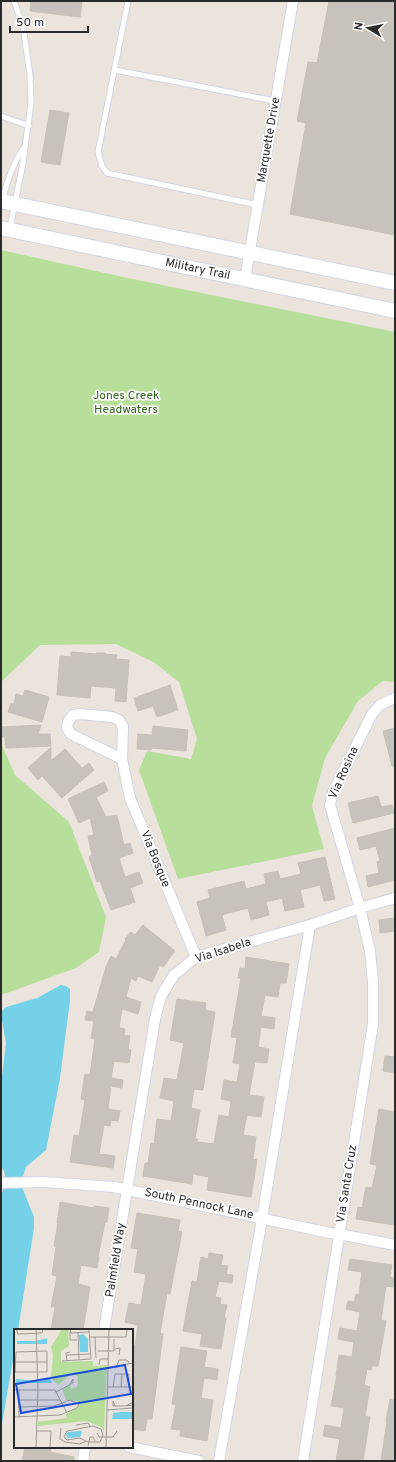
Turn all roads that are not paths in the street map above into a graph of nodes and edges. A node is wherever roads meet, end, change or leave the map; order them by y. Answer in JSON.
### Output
{"nodes":[{"id":1,"x":14,"y":1,"type":"edge"},
{"id":2,"x":128,"y":1,"type":"edge"},
{"id":3,"x":293,"y":1,"type":"edge"},
{"id":4,"x":114,"y":70,"type":"junction"},
{"id":5,"x":275,"y":102,"type":"junction"},
{"id":6,"x":1,"y":116,"type":"edge"},
{"id":7,"x":29,"y":126,"type":"junction"},
{"id":8,"x":25,"y":147,"type":"junction"},
{"id":9,"x":5,"y":202,"type":"edge"},
{"id":10,"x":258,"y":205,"type":"junction"},
{"id":11,"x":6,"y":228,"type":"edge"},
{"id":12,"x":250,"y":252,"type":"junction"},
{"id":13,"x":245,"y":279,"type":"junction"},
{"id":14,"x":395,"y":284,"type":"edge"},
{"id":15,"x":395,"y":311,"type":"edge"},
{"id":16,"x":395,"y":698,"type":"edge"},
{"id":17,"x":122,"y":759,"type":"junction"},
{"id":18,"x":395,"y":898,"type":"edge"},
{"id":19,"x":360,"y":908,"type":"junction"},
{"id":20,"x":310,"y":925,"type":"junction"},
{"id":21,"x":196,"y":957,"type":"junction"},
{"id":22,"x":1,"y":1183,"type":"edge"},
{"id":23,"x":128,"y":1190,"type":"junction"},
{"id":24,"x":262,"y":1217,"type":"junction"},
{"id":25,"x":339,"y":1234,"type":"junction"},
{"id":26,"x":395,"y":1245,"type":"edge"},
{"id":27,"x":104,"y":1329,"type":"edge"},
{"id":28,"x":85,"y":1448,"type":"edge"},
{"id":29,"x":133,"y":1448,"type":"edge"},
{"id":30,"x":83,"y":1461,"type":"edge"},
{"id":31,"x":199,"y":1461,"type":"edge"},
{"id":32,"x":220,"y":1461,"type":"edge"},
{"id":33,"x":303,"y":1461,"type":"edge"}],
"edges":[{"from":1,"to":7,"type":"lane"},
{"from":2,"to":4,"type":"lane"},
{"from":3,"to":5,"type":"street","name":"Marquette Drive"},
{"from":4,"to":5,"type":"lane"},
{"from":4,"to":10,"type":"lane"},
{"from":5,"to":10,"type":"street","name":"Marquette Drive"},
{"from":6,"to":7,"type":"lane"},
{"from":7,"to":8,"type":"lane"},
{"from":8,"to":9,"type":"lane"},
{"from":8,"to":9,"type":"lane"},
{"from":9,"to":11,"type":"lane"},
{"from":9,"to":12,"type":"main road"},
{"from":10,"to":12,"type":"street","name":"Marquette Drive"},
{"from":11,"to":13,"type":"main road","name":"Military Trail"},
{"from":12,"to":13,"type":"street","name":"Marquette Drive"},
{"from":12,"to":14,"type":"main road"},
{"from":13,"to":15,"type":"main road","name":"Military Trail"},
{"from":16,"to":19,"type":"street","name":"Via Rosina"},
{"from":17,"to":17,"type":"street","name":"Via Bosque"},
{"from":17,"to":21,"type":"street","name":"Via Bosque"},
{"from":18,"to":19,"type":"street","name":"Via Isabela"},
{"from":19,"to":20,"type":"street","name":"Via Isabela"},
{"from":19,"to":25,"type":"street","name":"Via Santa Cruz"},
{"from":20,"to":21,"type":"street","name":"Via Isabela"},
{"from":20,"to":24,"type":"street"},
{"from":21,"to":23,"type":"street","name":"Via Isabela"},
{"from":22,"to":23,"type":"street","name":"South Pennock Lane"},
{"from":23,"to":24,"type":"street","name":"South Pennock Lane"},
{"from":23,"to":27,"type":"street","name":"Palmfield Way"},
{"from":24,"to":25,"type":"street","name":"South Pennock Lane"},
{"from":24,"to":32,"type":"street"},
{"from":25,"to":26,"type":"street","name":"South Pennock Lane"},
{"from":25,"to":33,"type":"street","name":"Via Santa Cruz"},
{"from":28,"to":30,"type":"street"},
{"from":29,"to":31,"type":"street"}]}
